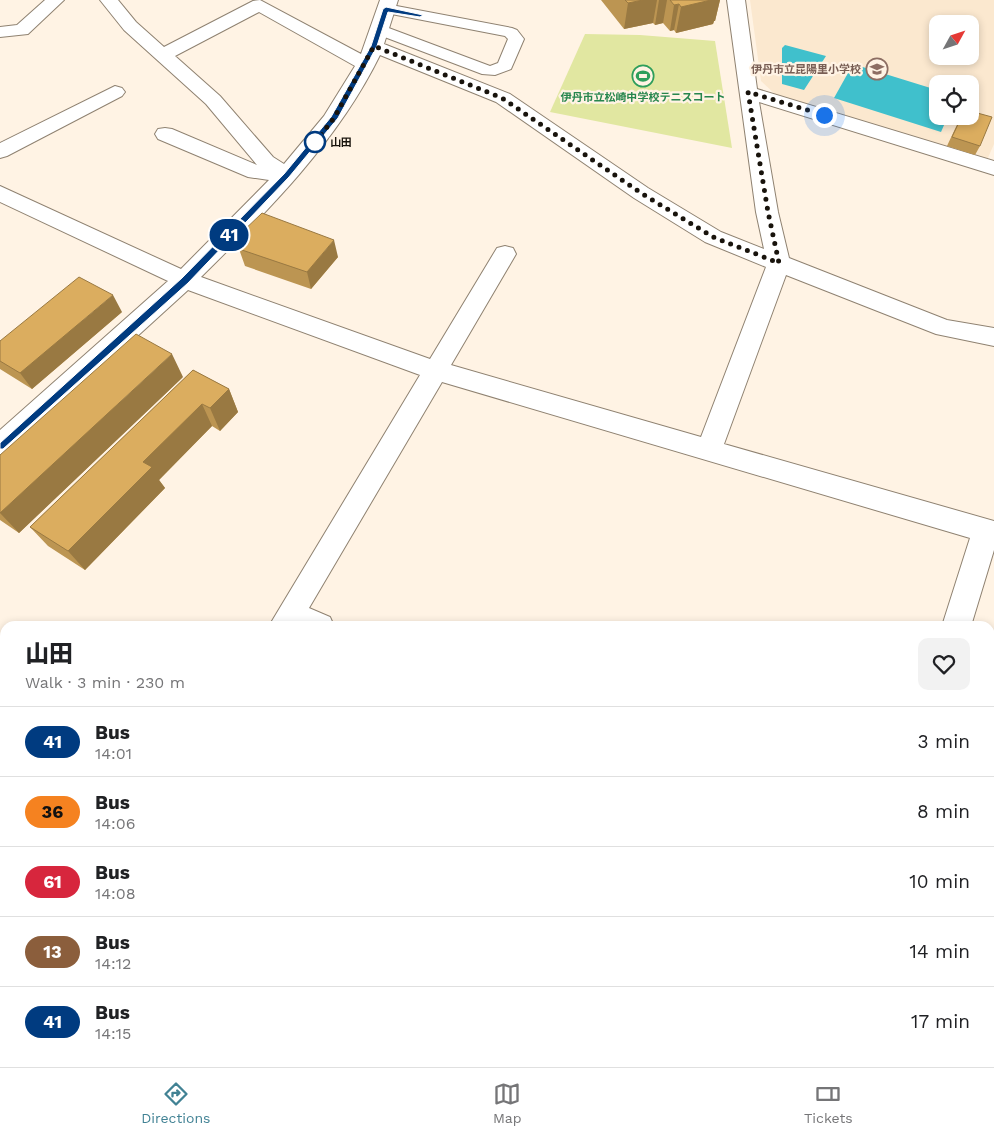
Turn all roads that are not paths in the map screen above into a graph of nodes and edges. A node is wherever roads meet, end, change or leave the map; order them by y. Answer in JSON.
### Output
{"nodes":[{"id":1,"x":55,"y":0,"type":"edge"},
{"id":2,"x":108,"y":0,"type":"edge"},
{"id":3,"x":736,"y":0,"type":"edge"},
{"id":4,"x":387,"y":5,"type":"edge"},
{"id":5,"x":0,"y":32,"type":"edge"},
{"id":6,"x":373,"y":47,"type":"junction"},
{"id":7,"x":162,"y":55,"type":"junction"},
{"id":8,"x":115,"y":92,"type":"dead end"},
{"id":9,"x":748,"y":92,"type":"junction"},
{"id":10,"x":165,"y":134,"type":"dead end"},
{"id":11,"x":0,"y":151,"type":"edge"},
{"id":12,"x":994,"y":168,"type":"edge"},
{"id":13,"x":286,"y":175,"type":"junction"},
{"id":14,"x":0,"y":193,"type":"edge"},
{"id":15,"x":505,"y":254,"type":"dead end"},
{"id":16,"x":779,"y":263,"type":"junction"},
{"id":17,"x":185,"y":280,"type":"junction"},
{"id":18,"x":994,"y":337,"type":"edge"},
{"id":19,"x":434,"y":370,"type":"junction"},
{"id":20,"x":0,"y":446,"type":"edge"},
{"id":21,"x":709,"y":450,"type":"junction"},
{"id":22,"x":990,"y":532,"type":"edge"},
{"id":23,"x":287,"y":620,"type":"edge"},
{"id":24,"x":959,"y":621,"type":"edge"}],
"edges":[{"from":1,"to":5,"type":"street"},
{"from":2,"to":7,"type":"street"},
{"from":3,"to":9,"type":"street"},
{"from":4,"to":6,"type":"street"},
{"from":4,"to":6,"type":"lane"},
{"from":6,"to":7,"type":"street"},
{"from":6,"to":13,"type":"street"},
{"from":6,"to":16,"type":"street"},
{"from":7,"to":13,"type":"street"},
{"from":8,"to":11,"type":"street"},
{"from":9,"to":12,"type":"street"},
{"from":9,"to":16,"type":"street"},
{"from":10,"to":13,"type":"street"},
{"from":13,"to":17,"type":"street"},
{"from":14,"to":17,"type":"street"},
{"from":15,"to":19,"type":"street"},
{"from":16,"to":18,"type":"street"},
{"from":16,"to":21,"type":"street"},
{"from":17,"to":19,"type":"street"},
{"from":17,"to":20,"type":"street"},
{"from":19,"to":21,"type":"street"},
{"from":19,"to":23,"type":"street"},
{"from":21,"to":22,"type":"street"},
{"from":22,"to":24,"type":"street"}]}
